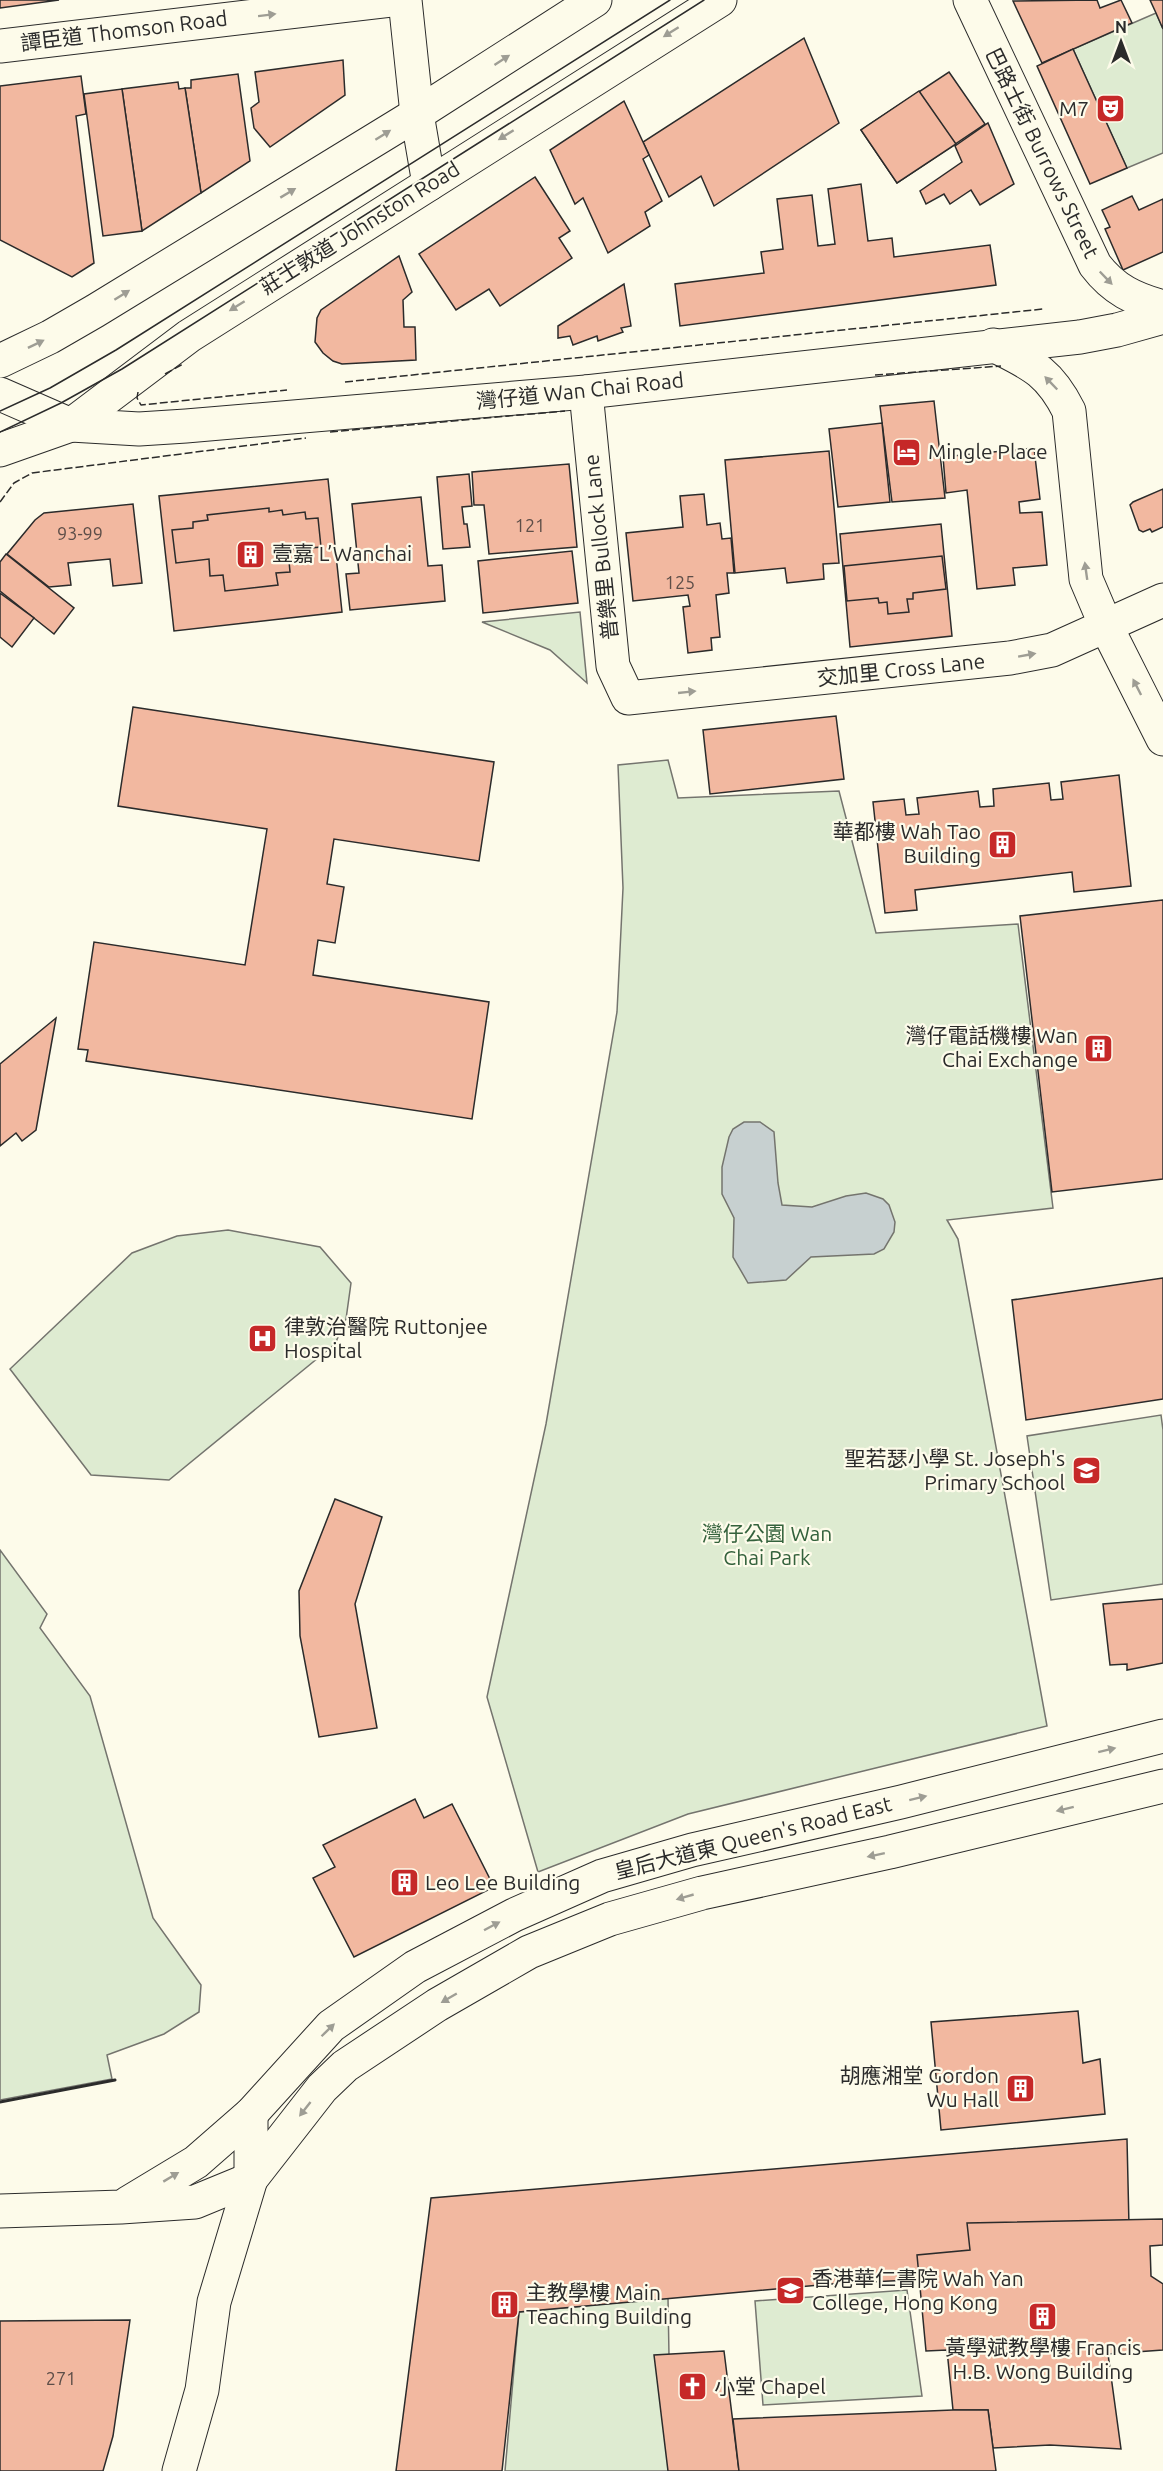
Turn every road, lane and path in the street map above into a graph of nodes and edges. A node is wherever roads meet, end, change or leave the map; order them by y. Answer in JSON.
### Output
{"nodes":[{"id":1,"x":391,"y":0,"type":"edge"},
{"id":2,"x":405,"y":0,"type":"edge"},
{"id":3,"x":595,"y":0,"type":"edge"},
{"id":4,"x":720,"y":0,"type":"edge"},
{"id":5,"x":970,"y":0,"type":"edge"},
{"id":6,"x":0,"y":46,"type":"edge"},
{"id":7,"x":417,"y":114,"type":"junction"},
{"id":8,"x":429,"y":184,"type":"junction"},
{"id":9,"x":1163,"y":308,"type":"edge"},
{"id":10,"x":1163,"y":317,"type":"edge"},
{"id":11,"x":993,"y":345,"type":"junction"},
{"id":12,"x":0,"y":361,"type":"edge"},
{"id":13,"x":586,"y":392,"type":"junction"},
{"id":14,"x":0,"y":394,"type":"edge"},
{"id":15,"x":71,"y":425,"type":"junction"},
{"id":16,"x":1,"y":451,"type":"edge"},
{"id":17,"x":1163,"y":600,"type":"edge"},
{"id":18,"x":1106,"y":626,"type":"junction"},
{"id":19,"x":628,"y":698,"type":"joint"},
{"id":20,"x":1163,"y":739,"type":"edge"},
{"id":21,"x":1163,"y":1736,"type":"edge"},
{"id":22,"x":1163,"y":1786,"type":"edge"},
{"id":23,"x":251,"y":2114,"type":"junction"},
{"id":24,"x":251,"y":2179,"type":"junction"},
{"id":25,"x":121,"y":2208,"type":"junction"},
{"id":26,"x":0,"y":2211,"type":"edge"},
{"id":27,"x":179,"y":2471,"type":"edge"}],
"edges":[{"from":6,"to":1,"type":"street","name":"譚臣道 Thomson Road","one_way":true},
{"from":2,"to":7,"type":"street"},
{"from":7,"to":3,"type":"street","one_way":true},
{"from":4,"to":8,"type":"street","name":"莊士敦道 Johnston Road","one_way":true},
{"from":5,"to":9,"type":"street","name":"巴路士街 Burrows Street","one_way":true},
{"from":7,"to":8,"type":"street"},
{"from":12,"to":7,"type":"street","one_way":true},
{"from":8,"to":15,"type":"street","name":"莊士敦道 Johnston Road","one_way":true},
{"from":10,"to":11,"type":"street","name":"灣仔道 Wan Chai Road"},
{"from":11,"to":13,"type":"street","name":"灣仔道 Wan Chai Road"},
{"from":18,"to":11,"type":"street","one_way":true},
{"from":13,"to":15,"type":"street","name":"灣仔道 Wan Chai Road"},
{"from":13,"to":19,"type":"street","name":"普樂里 Bullock Lane"},
{"from":14,"to":15,"type":"street","name":"灣仔道 Wan Chai Road"},
{"from":15,"to":16,"type":"street","name":"莊士敦道 Johnston Road"},
{"from":17,"to":18,"type":"street","name":"交加里 Cross Lane"},
{"from":19,"to":18,"type":"street","name":"交加里 Cross Lane","one_way":true},
{"from":20,"to":18,"type":"street","one_way":true},
{"from":23,"to":21,"type":"street","name":"皇后大道東 Queen's Road East","one_way":true},
{"from":22,"to":24,"type":"street","name":"皇后大道東 Queen's Road East","one_way":true},
{"from":23,"to":24,"type":"street"},
{"from":25,"to":23,"type":"street","name":"皇后大道東 Queen's Road East","one_way":true},
{"from":24,"to":25,"type":"street","name":"皇后大道東 Queen's Road East"},
{"from":24,"to":27,"type":"street"},
{"from":25,"to":26,"type":"street","name":"皇后大道東 Queen's Road East"}]}
